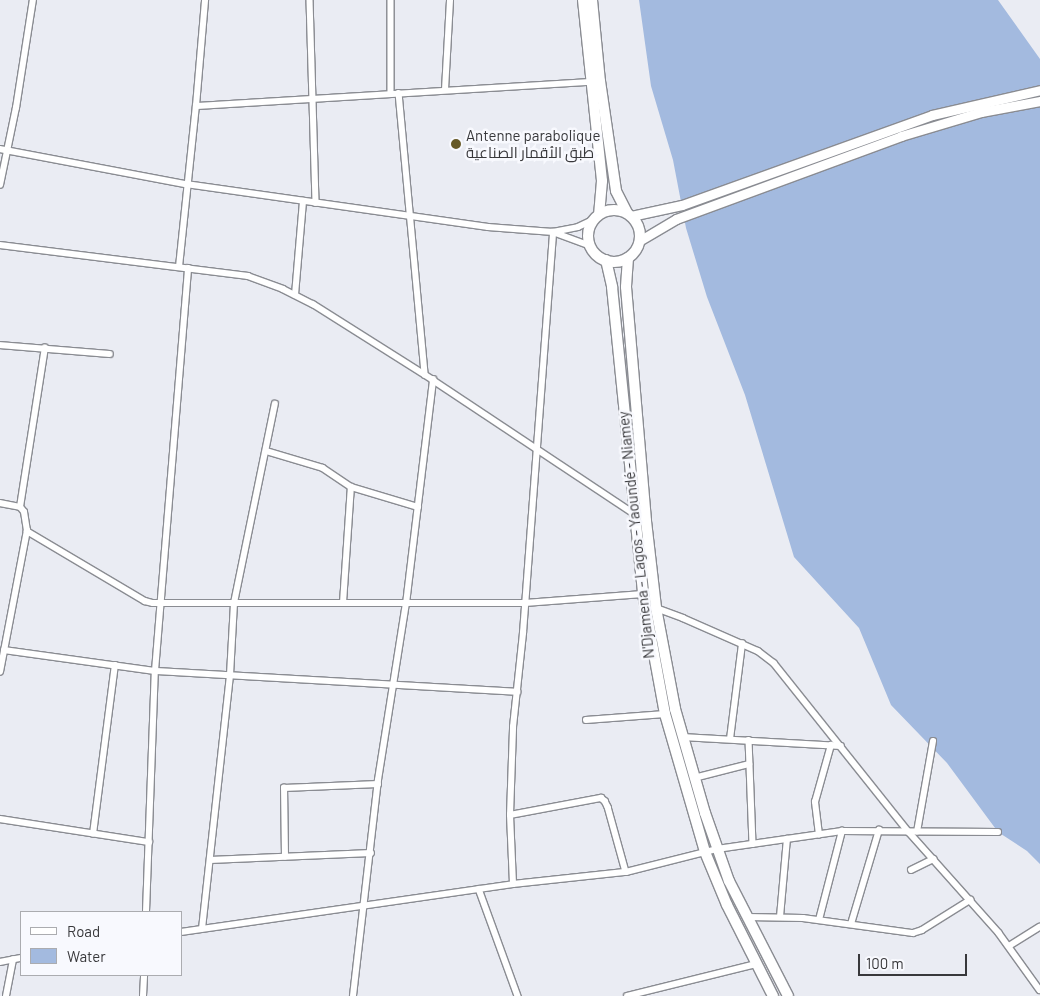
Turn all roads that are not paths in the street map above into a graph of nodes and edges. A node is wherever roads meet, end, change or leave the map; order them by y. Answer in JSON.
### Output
{"nodes":[{"id":1,"x":33,"y":0,"type":"edge"},
{"id":2,"x":205,"y":0,"type":"edge"},
{"id":3,"x":310,"y":0,"type":"edge"},
{"id":4,"x":391,"y":0,"type":"edge"},
{"id":5,"x":450,"y":0,"type":"edge"},
{"id":6,"x":583,"y":0,"type":"edge"},
{"id":7,"x":592,"y":0,"type":"edge"},
{"id":8,"x":591,"y":82,"type":"junction"},
{"id":9,"x":445,"y":90,"type":"junction"},
{"id":10,"x":1040,"y":90,"type":"edge"},
{"id":11,"x":399,"y":93,"type":"junction"},
{"id":12,"x":391,"y":94,"type":"junction"},
{"id":13,"x":313,"y":100,"type":"junction"},
{"id":14,"x":1040,"y":101,"type":"edge"},
{"id":15,"x":196,"y":106,"type":"junction"},
{"id":16,"x":0,"y":149,"type":"edge"},
{"id":17,"x":7,"y":150,"type":"junction"},
{"id":18,"x":186,"y":184,"type":"junction"},
{"id":19,"x":0,"y":185,"type":"edge"},
{"id":20,"x":303,"y":201,"type":"junction"},
{"id":21,"x":316,"y":203,"type":"junction"},
{"id":22,"x":629,"y":215,"type":"junction"},
{"id":23,"x":410,"y":216,"type":"junction"},
{"id":24,"x":596,"y":217,"type":"junction"},
{"id":25,"x":553,"y":232,"type":"junction"},
{"id":26,"x":639,"y":241,"type":"junction"},
{"id":27,"x":0,"y":245,"type":"edge"},
{"id":28,"x":591,"y":246,"type":"junction"},
{"id":29,"x":628,"y":258,"type":"junction"},
{"id":30,"x":606,"y":260,"type":"junction"},
{"id":31,"x":179,"y":267,"type":"junction"},
{"id":32,"x":188,"y":268,"type":"junction"},
{"id":33,"x":295,"y":295,"type":"junction"},
{"id":34,"x":0,"y":345,"type":"edge"},
{"id":35,"x":45,"y":348,"type":"junction"},
{"id":36,"x":110,"y":354,"type":"dead end"},
{"id":37,"x":424,"y":375,"type":"junction"},
{"id":38,"x":433,"y":380,"type":"junction"},
{"id":39,"x":275,"y":404,"type":"dead end"},
{"id":40,"x":536,"y":446,"type":"junction"},
{"id":41,"x":266,"y":451,"type":"junction"},
{"id":42,"x":351,"y":487,"type":"junction"},
{"id":43,"x":0,"y":503,"type":"edge"},
{"id":44,"x":418,"y":507,"type":"junction"},
{"id":45,"x":20,"y":508,"type":"junction"},
{"id":46,"x":635,"y":514,"type":"junction"},
{"id":47,"x":27,"y":531,"type":"junction"},
{"id":48,"x":643,"y":594,"type":"junction"},
{"id":49,"x":160,"y":603,"type":"junction"},
{"id":50,"x":234,"y":603,"type":"junction"},
{"id":51,"x":343,"y":603,"type":"junction"},
{"id":52,"x":525,"y":603,"type":"junction"},
{"id":53,"x":406,"y":604,"type":"junction"},
{"id":54,"x":656,"y":608,"type":"junction"},
{"id":55,"x":742,"y":644,"type":"junction"},
{"id":56,"x":4,"y":650,"type":"junction"},
{"id":57,"x":115,"y":665,"type":"junction"},
{"id":58,"x":155,"y":670,"type":"junction"},
{"id":59,"x":0,"y":672,"type":"edge"},
{"id":60,"x":230,"y":675,"type":"junction"},
{"id":61,"x":394,"y":684,"type":"junction"},
{"id":62,"x":517,"y":692,"type":"junction"},
{"id":63,"x":665,"y":714,"type":"junction"},
{"id":64,"x":586,"y":720,"type":"dead end"},
{"id":65,"x":682,"y":737,"type":"junction"},
{"id":66,"x":730,"y":738,"type":"junction"},
{"id":67,"x":749,"y":740,"type":"junction"},
{"id":68,"x":933,"y":742,"type":"dead end"},
{"id":69,"x":831,"y":745,"type":"junction"},
{"id":70,"x":841,"y":746,"type":"junction"},
{"id":71,"x":749,"y":764,"type":"junction"},
{"id":72,"x":694,"y":778,"type":"junction"},
{"id":73,"x":378,"y":784,"type":"junction"},
{"id":74,"x":510,"y":815,"type":"junction"},
{"id":75,"x":0,"y":819,"type":"edge"},
{"id":76,"x":879,"y":830,"type":"junction"},
{"id":77,"x":842,"y":831,"type":"junction"},
{"id":78,"x":909,"y":832,"type":"junction"},
{"id":79,"x":917,"y":832,"type":"junction"},
{"id":80,"x":998,"y":832,"type":"dead end"},
{"id":81,"x":93,"y":834,"type":"junction"},
{"id":82,"x":819,"y":834,"type":"junction"},
{"id":83,"x":787,"y":839,"type":"junction"},
{"id":84,"x":149,"y":842,"type":"junction"},
{"id":85,"x":752,"y":844,"type":"junction"},
{"id":86,"x":717,"y":850,"type":"junction"},
{"id":87,"x":706,"y":852,"type":"junction"},
{"id":88,"x":371,"y":853,"type":"junction"},
{"id":89,"x":285,"y":857,"type":"junction"},
{"id":90,"x":934,"y":859,"type":"junction"},
{"id":91,"x":210,"y":860,"type":"junction"},
{"id":92,"x":911,"y":870,"type":"dead end"},
{"id":93,"x":626,"y":872,"type":"junction"},
{"id":94,"x":512,"y":884,"type":"junction"},
{"id":95,"x":479,"y":889,"type":"junction"},
{"id":96,"x":970,"y":900,"type":"junction"},
{"id":97,"x":365,"y":906,"type":"junction"},
{"id":98,"x":146,"y":911,"type":"edge"},
{"id":99,"x":745,"y":916,"type":"junction"},
{"id":100,"x":780,"y":917,"type":"junction"},
{"id":101,"x":819,"y":920,"type":"junction"},
{"id":102,"x":852,"y":924,"type":"junction"},
{"id":103,"x":1040,"y":927,"type":"edge"},
{"id":104,"x":202,"y":930,"type":"junction"},
{"id":105,"x":182,"y":932,"type":"edge"},
{"id":106,"x":1009,"y":946,"type":"junction"},
{"id":107,"x":20,"y":958,"type":"edge"},
{"id":108,"x":13,"y":960,"type":"junction"},
{"id":109,"x":0,"y":962,"type":"edge"},
{"id":110,"x":756,"y":964,"type":"junction"},
{"id":111,"x":144,"y":976,"type":"edge"},
{"id":112,"x":1040,"y":990,"type":"edge"},
{"id":113,"x":647,"y":994,"type":"edge"},
{"id":114,"x":6,"y":996,"type":"edge"},
{"id":115,"x":143,"y":996,"type":"edge"},
{"id":116,"x":353,"y":996,"type":"edge"},
{"id":117,"x":518,"y":996,"type":"edge"},
{"id":118,"x":627,"y":996,"type":"edge"},
{"id":119,"x":773,"y":996,"type":"edge"},
{"id":120,"x":788,"y":996,"type":"edge"}],
"edges":[{"from":1,"to":17,"type":"street"},
{"from":2,"to":15,"type":"street"},
{"from":3,"to":13,"type":"street"},
{"from":4,"to":12,"type":"street"},
{"from":5,"to":9,"type":"street"},
{"from":6,"to":8,"type":"highway"},
{"from":7,"to":22,"type":"highway"},
{"from":8,"to":9,"type":"street"},
{"from":8,"to":24,"type":"highway"},
{"from":9,"to":11,"type":"street"},
{"from":10,"to":22,"type":"main road"},
{"from":11,"to":12,"type":"street"},
{"from":11,"to":23,"type":"street"},
{"from":12,"to":13,"type":"street"},
{"from":13,"to":15,"type":"street"},
{"from":13,"to":21,"type":"street"},
{"from":14,"to":26,"type":"main road"},
{"from":15,"to":18,"type":"street"},
{"from":16,"to":17,"type":"street"},
{"from":17,"to":18,"type":"street"},
{"from":17,"to":19,"type":"street"},
{"from":18,"to":20,"type":"street"},
{"from":18,"to":31,"type":"street"},
{"from":20,"to":21,"type":"street"},
{"from":20,"to":33,"type":"street"},
{"from":21,"to":23,"type":"street"},
{"from":22,"to":24,"type":"highway"},
{"from":22,"to":26,"type":"highway"},
{"from":23,"to":25,"type":"street"},
{"from":23,"to":37,"type":"street"},
{"from":24,"to":25,"type":"street"},
{"from":24,"to":28,"type":"highway"},
{"from":25,"to":28,"type":"street"},
{"from":25,"to":40,"type":"street"},
{"from":26,"to":29,"type":"highway"},
{"from":27,"to":31,"type":"street"},
{"from":28,"to":30,"type":"highway"},
{"from":29,"to":30,"type":"highway"},
{"from":29,"to":54,"type":"highway","name":"N'Djamena - Lagos - Yaoundé - Niamey"},
{"from":30,"to":46,"type":"highway","name":"N'Djamena - Lagos - Yaoundé - Niamey"},
{"from":31,"to":32,"type":"street"},
{"from":32,"to":33,"type":"street"},
{"from":32,"to":49,"type":"street"},
{"from":33,"to":37,"type":"street"},
{"from":34,"to":35,"type":"street"},
{"from":35,"to":36,"type":"street"},
{"from":35,"to":45,"type":"street"},
{"from":37,"to":38,"type":"street"},
{"from":38,"to":40,"type":"street"},
{"from":38,"to":44,"type":"street"},
{"from":39,"to":41,"type":"street"},
{"from":40,"to":46,"type":"street"},
{"from":40,"to":52,"type":"street"},
{"from":41,"to":42,"type":"street"},
{"from":41,"to":50,"type":"street"},
{"from":42,"to":44,"type":"street"},
{"from":42,"to":51,"type":"street"},
{"from":43,"to":45,"type":"street"},
{"from":44,"to":53,"type":"street"},
{"from":45,"to":47,"type":"street"},
{"from":46,"to":48,"type":"highway","name":"N'Djamena - Lagos - Yaoundé - Niamey"},
{"from":47,"to":49,"type":"street"},
{"from":47,"to":56,"type":"street"},
{"from":48,"to":52,"type":"street"},
{"from":48,"to":63,"type":"highway","name":"N'Djamena - Lagos - Yaoundé - Niamey"},
{"from":49,"to":50,"type":"street"},
{"from":49,"to":58,"type":"street"},
{"from":50,"to":51,"type":"street"},
{"from":50,"to":60,"type":"street"},
{"from":51,"to":53,"type":"street"},
{"from":52,"to":53,"type":"street"},
{"from":52,"to":62,"type":"street"},
{"from":53,"to":61,"type":"street"},
{"from":54,"to":55,"type":"street"},
{"from":54,"to":65,"type":"highway","name":"N'Djamena - Lagos - Yaoundé - Niamey"},
{"from":55,"to":66,"type":"street"},
{"from":55,"to":70,"type":"street"},
{"from":56,"to":57,"type":"street"},
{"from":56,"to":59,"type":"street"},
{"from":57,"to":58,"type":"street"},
{"from":57,"to":81,"type":"street"},
{"from":58,"to":60,"type":"street"},
{"from":58,"to":84,"type":"street"},
{"from":60,"to":61,"type":"street"},
{"from":60,"to":91,"type":"street"},
{"from":61,"to":62,"type":"street"},
{"from":61,"to":73,"type":"street"},
{"from":62,"to":74,"type":"street"},
{"from":63,"to":64,"type":"street"},
{"from":63,"to":87,"type":"highway","name":"N'Djamena - Lagos - Yaoundé - Niamey"},
{"from":65,"to":66,"type":"street"},
{"from":65,"to":72,"type":"highway","name":"N'Djamena - Lagos - Yaoundé - Niamey"},
{"from":66,"to":67,"type":"street"},
{"from":67,"to":69,"type":"street"},
{"from":67,"to":71,"type":"street"},
{"from":68,"to":79,"type":"street"},
{"from":69,"to":70,"type":"street"},
{"from":69,"to":82,"type":"street"},
{"from":70,"to":78,"type":"street"},
{"from":71,"to":72,"type":"street"},
{"from":71,"to":85,"type":"street"},
{"from":72,"to":86,"type":"highway","name":"N'Djamena - Lagos - Yaoundé - Niamey"},
{"from":73,"to":88,"type":"street"},
{"from":73,"to":89,"type":"street"},
{"from":74,"to":93,"type":"street"},
{"from":74,"to":94,"type":"street"},
{"from":75,"to":81,"type":"street"},
{"from":76,"to":77,"type":"street"},
{"from":76,"to":78,"type":"street"},
{"from":76,"to":102,"type":"street"},
{"from":77,"to":82,"type":"street"},
{"from":77,"to":101,"type":"street"},
{"from":78,"to":79,"type":"street"},
{"from":78,"to":90,"type":"street"},
{"from":79,"to":80,"type":"street"},
{"from":81,"to":84,"type":"street"},
{"from":82,"to":83,"type":"street"},
{"from":83,"to":85,"type":"street"},
{"from":83,"to":100,"type":"street"},
{"from":84,"to":98,"type":"street"},
{"from":85,"to":86,"type":"street"},
{"from":86,"to":87,"type":"street"},
{"from":86,"to":99,"type":"highway","name":"N'Djamena - Lagos - Yaoundé - Niamey"},
{"from":87,"to":93,"type":"street"},
{"from":87,"to":110,"type":"highway","name":"N'Djamena - Lagos - Yaoundé - Niamey"},
{"from":88,"to":89,"type":"street"},
{"from":88,"to":97,"type":"street"},
{"from":89,"to":91,"type":"street"},
{"from":90,"to":92,"type":"street"},
{"from":90,"to":96,"type":"street"},
{"from":91,"to":104,"type":"street"},
{"from":93,"to":94,"type":"street"},
{"from":94,"to":95,"type":"street"},
{"from":95,"to":97,"type":"street"},
{"from":95,"to":117,"type":"street"},
{"from":96,"to":102,"type":"street"},
{"from":96,"to":106,"type":"street"},
{"from":97,"to":104,"type":"street"},
{"from":97,"to":116,"type":"street"},
{"from":99,"to":100,"type":"street"},
{"from":99,"to":120,"type":"highway","name":"N'Djamena - Lagos - Yaoundé - Niamey"},
{"from":100,"to":101,"type":"street"},
{"from":101,"to":102,"type":"street"},
{"from":103,"to":106,"type":"street"},
{"from":104,"to":105,"type":"street"},
{"from":106,"to":112,"type":"street"},
{"from":107,"to":108,"type":"street"},
{"from":108,"to":109,"type":"street"},
{"from":108,"to":114,"type":"street"},
{"from":110,"to":113,"type":"street"},
{"from":110,"to":119,"type":"highway","name":"N'Djamena - Lagos - Yaoundé - Niamey"},
{"from":111,"to":115,"type":"street"},
{"from":113,"to":118,"type":"street"}]}
